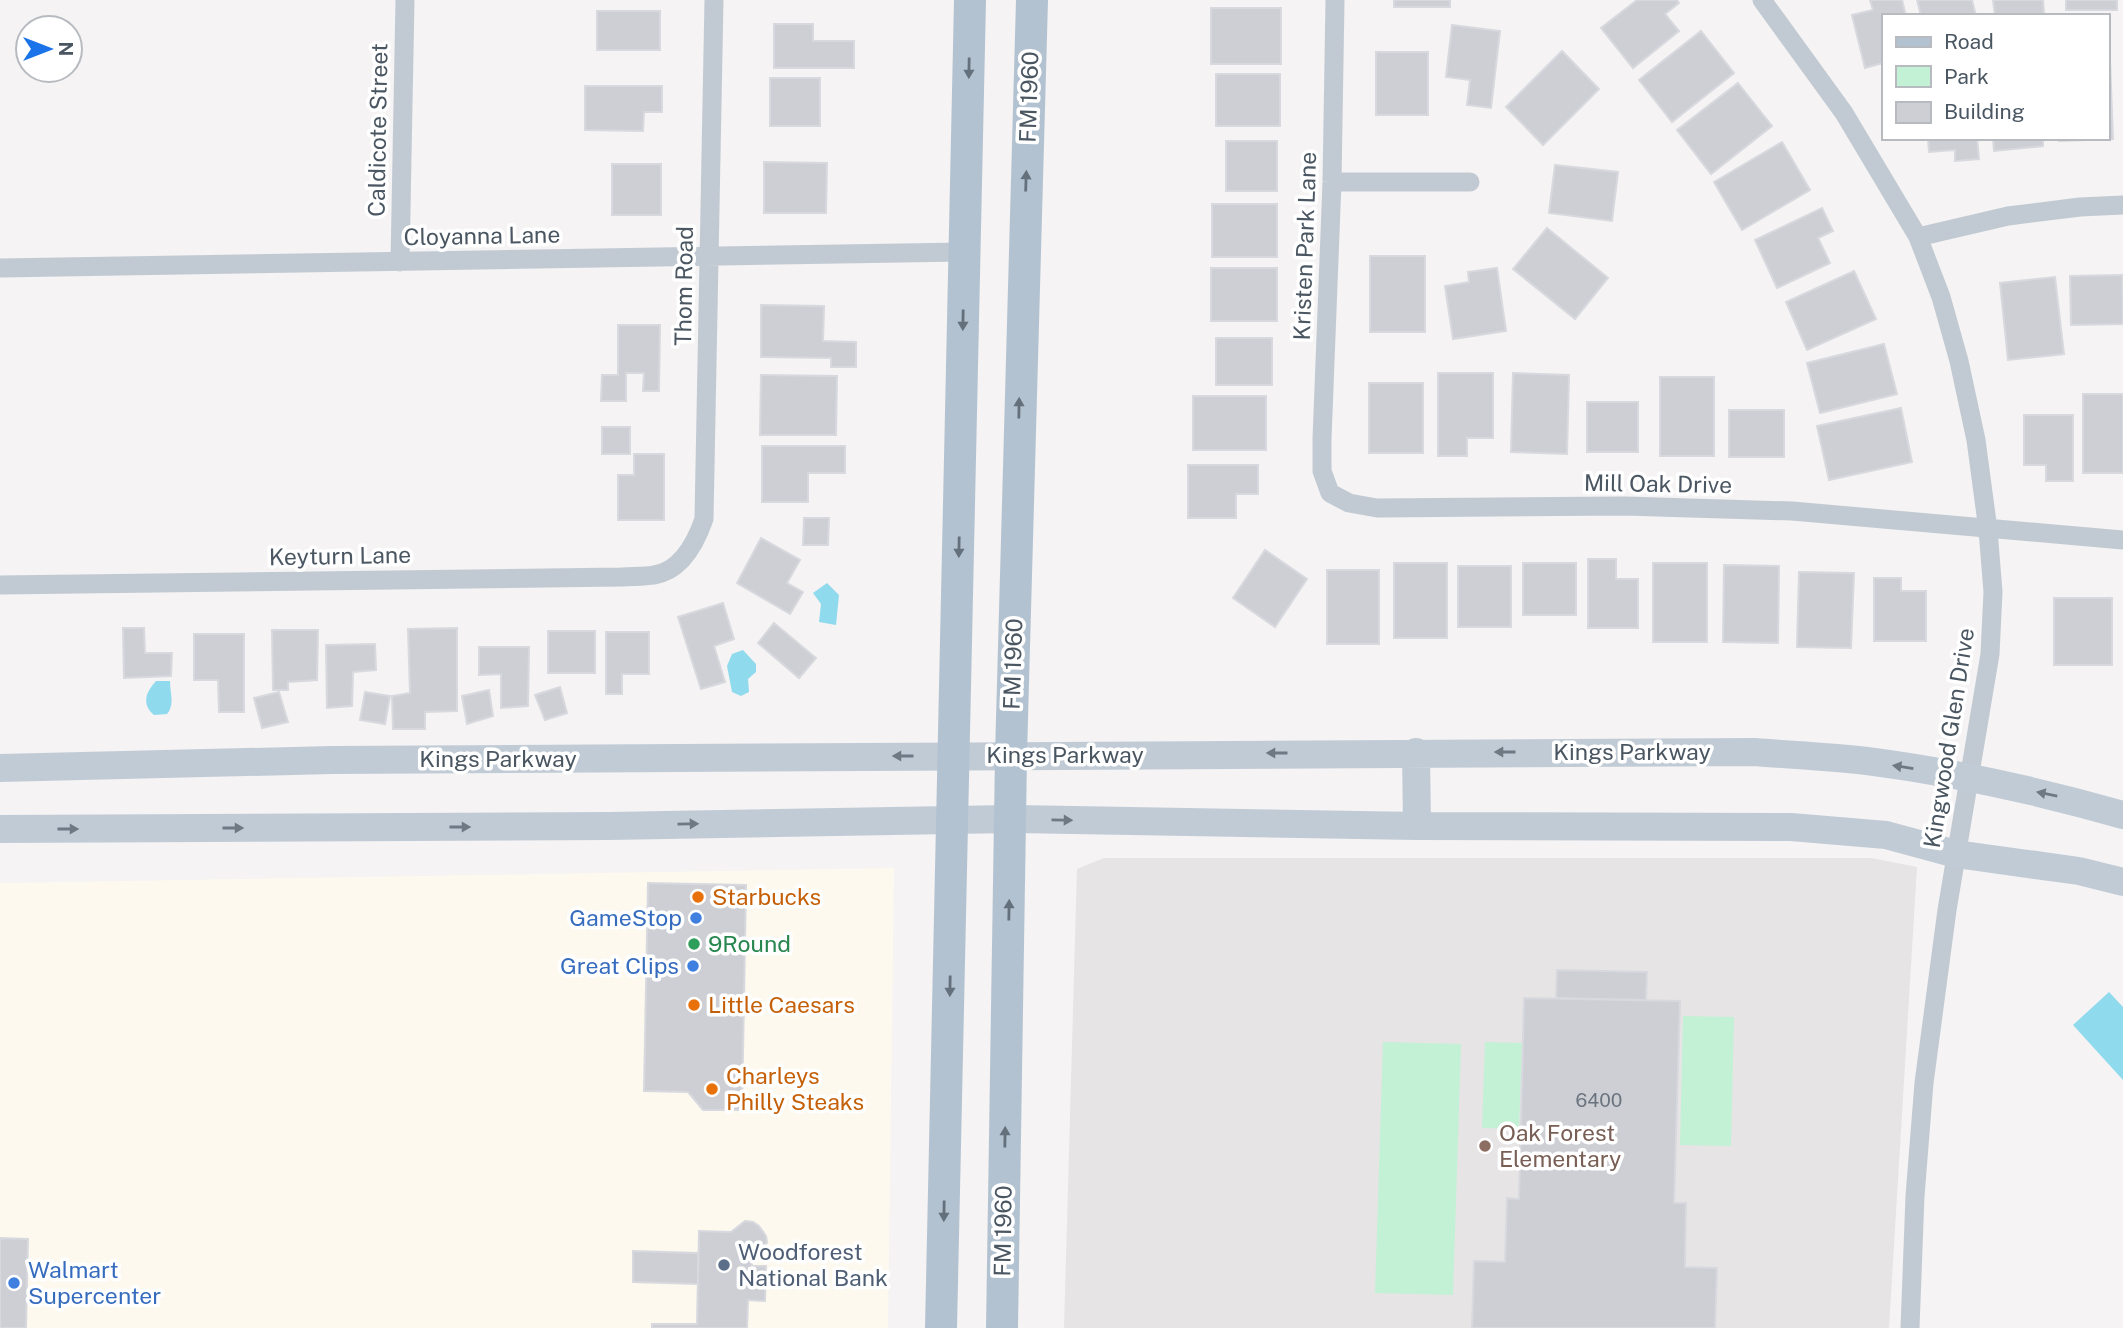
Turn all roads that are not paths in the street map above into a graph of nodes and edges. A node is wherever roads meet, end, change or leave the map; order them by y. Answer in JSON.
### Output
{"nodes":[{"id":1,"x":405,"y":0,"type":"edge"},
{"id":2,"x":714,"y":0,"type":"edge"},
{"id":3,"x":970,"y":0,"type":"edge"},
{"id":4,"x":1032,"y":0,"type":"edge"},
{"id":5,"x":1335,"y":0,"type":"edge"},
{"id":6,"x":1762,"y":0,"type":"edge"},
{"id":7,"x":1332,"y":182,"type":"junction"},
{"id":8,"x":1470,"y":182,"type":"dead end"},
{"id":9,"x":2123,"y":205,"type":"edge"},
{"id":10,"x":1918,"y":237,"type":"junction"},
{"id":11,"x":964,"y":251,"type":"junction"},
{"id":12,"x":709,"y":256,"type":"junction"},
{"id":13,"x":400,"y":262,"type":"junction"},
{"id":14,"x":0,"y":268,"type":"edge"},
{"id":15,"x":1330,"y":493,"type":"joint"},
{"id":16,"x":1988,"y":530,"type":"junction"},
{"id":17,"x":2123,"y":540,"type":"edge"},
{"id":18,"x":678,"y":565,"type":"joint"},
{"id":19,"x":0,"y":585,"type":"edge"},
{"id":20,"x":1416,"y":752,"type":"junction"},
{"id":21,"x":955,"y":755,"type":"junction"},
{"id":22,"x":1010,"y":755,"type":"junction"},
{"id":23,"x":0,"y":768,"type":"edge"},
{"id":24,"x":1970,"y":778,"type":"junction"},
{"id":25,"x":2123,"y":815,"type":"edge"},
{"id":26,"x":1010,"y":819,"type":"junction"},
{"id":27,"x":953,"y":820,"type":"junction"},
{"id":28,"x":1417,"y":826,"type":"junction"},
{"id":29,"x":0,"y":829,"type":"edge"},
{"id":30,"x":1956,"y":854,"type":"junction"},
{"id":31,"x":2123,"y":883,"type":"edge"},
{"id":32,"x":942,"y":1328,"type":"edge"},
{"id":33,"x":1002,"y":1328,"type":"edge"},
{"id":34,"x":1910,"y":1328,"type":"edge"}],
"edges":[{"from":1,"to":13,"type":"street","name":"Caldicote Street"},
{"from":2,"to":12,"type":"street","name":"Thom Road"},
{"from":3,"to":11,"type":"main road","one_way":true},
{"from":22,"to":4,"type":"main road","name":"FM 1960","number":"FM 1960","one_way":true},
{"from":5,"to":7,"type":"street","name":"Kristen Park Lane"},
{"from":6,"to":10,"type":"street","name":"Kingwood Glen Drive"},
{"from":7,"to":8,"type":"street"},
{"from":7,"to":15,"type":"street","name":"Kristen Park Lane"},
{"from":9,"to":10,"type":"street"},
{"from":10,"to":16,"type":"street","name":"Kingwood Glen Drive"},
{"from":11,"to":12,"type":"street","name":"Cloyanna Lane"},
{"from":11,"to":21,"type":"main road","one_way":true},
{"from":12,"to":13,"type":"street","name":"Cloyanna Lane"},
{"from":12,"to":18,"type":"street","name":"Thom Road"},
{"from":13,"to":14,"type":"street","name":"Cloyanna Lane"},
{"from":15,"to":16,"type":"street","name":"Mill Oak Drive"},
{"from":16,"to":17,"type":"street","name":"Mill Oak Drive"},
{"from":16,"to":24,"type":"street","name":"Kingwood Glen Drive"},
{"from":18,"to":19,"type":"street","name":"Keyturn Lane"},
{"from":20,"to":22,"type":"street","name":"Kings Parkway","one_way":true},
{"from":24,"to":20,"type":"street","name":"Kings Parkway","one_way":true},
{"from":20,"to":28,"type":"street"},
{"from":21,"to":22,"type":"street","name":"Kings Parkway"},
{"from":21,"to":23,"type":"street","name":"Kings Parkway","one_way":true},
{"from":21,"to":27,"type":"main road"},
{"from":22,"to":26,"type":"main road","name":"FM 1960","number":"FM 1960"},
{"from":25,"to":24,"type":"street","name":"Kings Parkway","one_way":true},
{"from":24,"to":30,"type":"street","name":"Kingwood Glen Drive"},
{"from":26,"to":27,"type":"street"},
{"from":26,"to":28,"type":"street","one_way":true},
{"from":33,"to":26,"type":"main road","name":"FM 1960","number":"FM 1960","one_way":true},
{"from":29,"to":27,"type":"street","one_way":true},
{"from":27,"to":32,"type":"main road","one_way":true},
{"from":28,"to":30,"type":"street"},
{"from":30,"to":31,"type":"street"},
{"from":30,"to":34,"type":"street","name":"Kingwood Glen Drive"}]}
